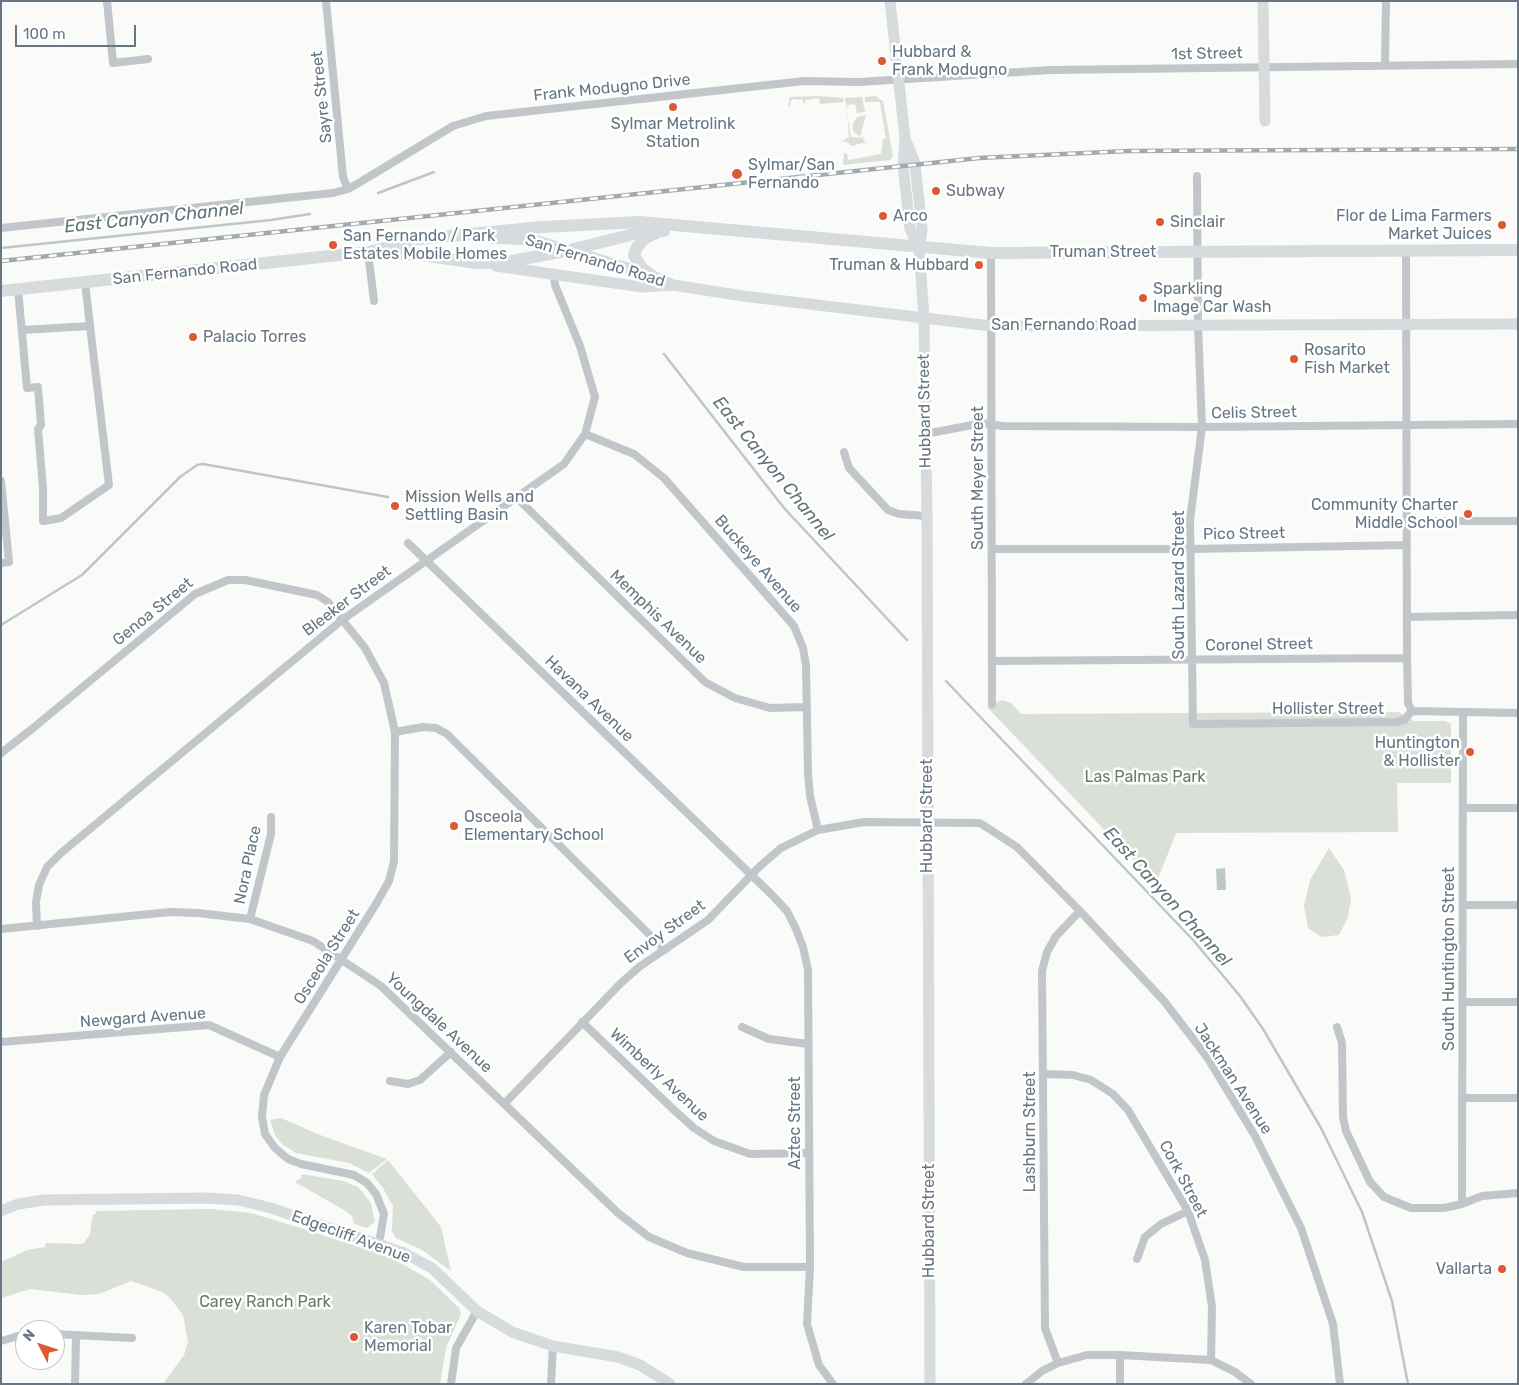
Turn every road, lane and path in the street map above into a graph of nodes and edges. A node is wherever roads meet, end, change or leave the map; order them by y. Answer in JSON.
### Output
{"nodes":[{"id":1,"x":107,"y":1,"type":"edge"},
{"id":2,"x":326,"y":1,"type":"edge"},
{"id":3,"x":890,"y":1,"type":"edge"},
{"id":4,"x":1263,"y":1,"type":"edge"},
{"id":5,"x":1386,"y":1,"type":"edge"},
{"id":6,"x":148,"y":60,"type":"dead end"},
{"id":7,"x":1518,"y":64,"type":"edge"},
{"id":8,"x":1385,"y":65,"type":"junction"},
{"id":9,"x":1263,"y":66,"type":"junction"},
{"id":10,"x":897,"y":80,"type":"junction"},
{"id":11,"x":1265,"y":121,"type":"dead end"},
{"id":12,"x":905,"y":138,"type":"junction"},
{"id":13,"x":1197,"y":176,"type":"dead end"},
{"id":14,"x":348,"y":189,"type":"junction"},
{"id":15,"x":689,"y":227,"type":"junction"},
{"id":16,"x":1,"y":228,"type":"edge"},
{"id":17,"x":658,"y":231,"type":"junction"},
{"id":18,"x":399,"y":245,"type":"junction"},
{"id":19,"x":919,"y":248,"type":"junction"},
{"id":20,"x":570,"y":250,"type":"junction"},
{"id":21,"x":1518,"y":250,"type":"edge"},
{"id":22,"x":368,"y":252,"type":"junction"},
{"id":23,"x":1406,"y":252,"type":"junction"},
{"id":24,"x":991,"y":253,"type":"junction"},
{"id":25,"x":1198,"y":253,"type":"junction"},
{"id":26,"x":477,"y":263,"type":"junction"},
{"id":27,"x":554,"y":275,"type":"junction"},
{"id":28,"x":651,"y":275,"type":"junction"},
{"id":29,"x":85,"y":282,"type":"junction"},
{"id":30,"x":673,"y":285,"type":"junction"},
{"id":31,"x":18,"y":289,"type":"junction"},
{"id":32,"x":1,"y":291,"type":"edge"},
{"id":33,"x":374,"y":301,"type":"dead end"},
{"id":34,"x":924,"y":318,"type":"junction"},
{"id":35,"x":1518,"y":324,"type":"edge"},
{"id":36,"x":1406,"y":325,"type":"junction"},
{"id":37,"x":90,"y":326,"type":"junction"},
{"id":38,"x":991,"y":326,"type":"junction"},
{"id":39,"x":1198,"y":326,"type":"junction"},
{"id":40,"x":22,"y":330,"type":"junction"},
{"id":41,"x":990,"y":424,"type":"junction"},
{"id":42,"x":1407,"y":424,"type":"junction"},
{"id":43,"x":1518,"y":424,"type":"edge"},
{"id":44,"x":1202,"y":427,"type":"junction"},
{"id":45,"x":585,"y":434,"type":"junction"},
{"id":46,"x":925,"y":434,"type":"junction"},
{"id":47,"x":844,"y":452,"type":"dead end"},
{"id":48,"x":1,"y":481,"type":"edge"},
{"id":49,"x":517,"y":498,"type":"junction"},
{"id":50,"x":927,"y":516,"type":"junction"},
{"id":51,"x":1518,"y":520,"type":"edge"},
{"id":52,"x":1408,"y":521,"type":"junction"},
{"id":53,"x":408,"y":543,"type":"dead end"},
{"id":54,"x":1407,"y":545,"type":"junction"},
{"id":55,"x":992,"y":549,"type":"junction"},
{"id":56,"x":1192,"y":549,"type":"junction"},
{"id":57,"x":426,"y":560,"type":"junction"},
{"id":58,"x":5,"y":563,"type":"edge"},
{"id":59,"x":1518,"y":615,"type":"edge"},
{"id":60,"x":1408,"y":617,"type":"junction"},
{"id":61,"x":342,"y":620,"type":"junction"},
{"id":62,"x":1407,"y":658,"type":"junction"},
{"id":63,"x":1191,"y":660,"type":"junction"},
{"id":64,"x":992,"y":661,"type":"junction"},
{"id":65,"x":992,"y":704,"type":"dead end"},
{"id":66,"x":806,"y":707,"type":"junction"},
{"id":67,"x":1412,"y":711,"type":"junction"},
{"id":68,"x":1463,"y":713,"type":"junction"},
{"id":69,"x":1518,"y":713,"type":"edge"},
{"id":70,"x":1193,"y":724,"type":"joint"},
{"id":71,"x":395,"y":732,"type":"junction"},
{"id":72,"x":1,"y":752,"type":"edge"},
{"id":73,"x":1463,"y":808,"type":"junction"},
{"id":74,"x":1518,"y":808,"type":"edge"},
{"id":75,"x":271,"y":817,"type":"dead end"},
{"id":76,"x":927,"y":824,"type":"junction"},
{"id":77,"x":818,"y":830,"type":"junction"},
{"id":78,"x":752,"y":875,"type":"junction"},
{"id":79,"x":1462,"y":905,"type":"junction"},
{"id":80,"x":1518,"y":905,"type":"edge"},
{"id":81,"x":1080,"y":911,"type":"junction"},
{"id":82,"x":250,"y":919,"type":"junction"},
{"id":83,"x":38,"y":926,"type":"junction"},
{"id":84,"x":1,"y":929,"type":"edge"},
{"id":85,"x":665,"y":950,"type":"junction"},
{"id":86,"x":340,"y":960,"type":"junction"},
{"id":87,"x":1463,"y":1002,"type":"junction"},
{"id":88,"x":1518,"y":1002,"type":"edge"},
{"id":89,"x":582,"y":1022,"type":"junction"},
{"id":90,"x":742,"y":1027,"type":"dead end"},
{"id":91,"x":1337,"y":1027,"type":"dead end"},
{"id":92,"x":1,"y":1042,"type":"edge"},
{"id":93,"x":808,"y":1044,"type":"junction"},
{"id":94,"x":451,"y":1052,"type":"junction"},
{"id":95,"x":280,"y":1057,"type":"junction"},
{"id":96,"x":1044,"y":1074,"type":"junction"},
{"id":97,"x":390,"y":1081,"type":"dead end"},
{"id":98,"x":1462,"y":1098,"type":"junction"},
{"id":99,"x":1518,"y":1098,"type":"edge"},
{"id":100,"x":504,"y":1104,"type":"junction"},
{"id":101,"x":808,"y":1152,"type":"junction"},
{"id":102,"x":1518,"y":1194,"type":"edge"},
{"id":103,"x":1462,"y":1204,"type":"junction"},
{"id":104,"x":1,"y":1211,"type":"edge"},
{"id":105,"x":1188,"y":1211,"type":"junction"},
{"id":106,"x":379,"y":1243,"type":"junction"},
{"id":107,"x":1137,"y":1259,"type":"dead end"},
{"id":108,"x":810,"y":1267,"type":"junction"},
{"id":109,"x":477,"y":1311,"type":"junction"},
{"id":110,"x":65,"y":1334,"type":"edge"},
{"id":111,"x":76,"y":1335,"type":"junction"},
{"id":112,"x":15,"y":1337,"type":"edge"},
{"id":113,"x":132,"y":1338,"type":"dead end"},
{"id":114,"x":1,"y":1341,"type":"edge"},
{"id":115,"x":554,"y":1346,"type":"junction"},
{"id":116,"x":1120,"y":1355,"type":"junction"},
{"id":117,"x":1210,"y":1360,"type":"junction"},
{"id":118,"x":1058,"y":1363,"type":"junction"},
{"id":119,"x":669,"y":1383,"type":"edge"},
{"id":120,"x":75,"y":1384,"type":"edge"},
{"id":121,"x":451,"y":1384,"type":"edge"},
{"id":122,"x":551,"y":1384,"type":"edge"},
{"id":123,"x":833,"y":1384,"type":"edge"},
{"id":124,"x":930,"y":1384,"type":"edge"},
{"id":125,"x":1026,"y":1384,"type":"edge"},
{"id":126,"x":1120,"y":1384,"type":"edge"},
{"id":127,"x":1251,"y":1384,"type":"edge"},
{"id":128,"x":1340,"y":1384,"type":"edge"}],
"edges":[{"from":1,"to":6,"type":"street"},
{"from":2,"to":14,"type":"street","name":"Sayre Street"},
{"from":3,"to":10,"type":"main road"},
{"from":4,"to":9,"type":"main road"},
{"from":5,"to":8,"type":"street"},
{"from":7,"to":8,"type":"street","name":"1st Street"},
{"from":8,"to":9,"type":"street","name":"1st Street"},
{"from":9,"to":10,"type":"street","name":"1st Street"},
{"from":9,"to":11,"type":"main road"},
{"from":10,"to":12,"type":"main road"},
{"from":10,"to":14,"type":"street","name":"Frank Modugno Drive"},
{"from":12,"to":19,"type":"main road","name":"Hubbard Street"},
{"from":12,"to":19,"type":"main road","name":"Hubbard Street"},
{"from":13,"to":25,"type":"street","name":"South Lazard Street"},
{"from":14,"to":16,"type":"street"},
{"from":15,"to":17,"type":"main road","name":"Truman Street"},
{"from":15,"to":18,"type":"main road","name":"Truman Street"},
{"from":15,"to":19,"type":"main road","name":"Truman Street"},
{"from":17,"to":20,"type":"main road","name":"Truman Street"},
{"from":17,"to":28,"type":"main road"},
{"from":18,"to":20,"type":"main road","name":"San Fernando Road"},
{"from":18,"to":22,"type":"main road","name":"San Fernando Road"},
{"from":19,"to":24,"type":"main road","name":"Truman Street"},
{"from":19,"to":34,"type":"main road","name":"Hubbard Street"},
{"from":20,"to":26,"type":"main road","name":"Truman Street"},
{"from":20,"to":28,"type":"main road","name":"San Fernando Road"},
{"from":21,"to":23,"type":"main road","name":"Truman Street"},
{"from":22,"to":26,"type":"main road","name":"San Fernando Road"},
{"from":22,"to":29,"type":"main road","name":"San Fernando Road"},
{"from":22,"to":33,"type":"street"},
{"from":23,"to":25,"type":"main road","name":"Truman Street"},
{"from":23,"to":36,"type":"street"},
{"from":24,"to":25,"type":"main road","name":"Truman Street"},
{"from":24,"to":38,"type":"street","name":"South Meyer Street"},
{"from":25,"to":39,"type":"street","name":"South Lazard Street"},
{"from":26,"to":27,"type":"main road","name":"San Fernando Road"},
{"from":27,"to":30,"type":"main road","name":"San Fernando Road"},
{"from":27,"to":45,"type":"street","name":"Bleeker Street"},
{"from":28,"to":30,"type":"main road","name":"San Fernando Road"},
{"from":29,"to":31,"type":"main road","name":"San Fernando Road"},
{"from":29,"to":37,"type":"street"},
{"from":30,"to":34,"type":"main road","name":"San Fernando Road"},
{"from":31,"to":32,"type":"main road","name":"San Fernando Road"},
{"from":31,"to":40,"type":"street"},
{"from":34,"to":38,"type":"main road","name":"San Fernando Road"},
{"from":34,"to":46,"type":"main road","name":"Hubbard Street"},
{"from":35,"to":36,"type":"main road","name":"San Fernando Road"},
{"from":36,"to":39,"type":"main road","name":"San Fernando Road"},
{"from":36,"to":42,"type":"street"},
{"from":37,"to":40,"type":"street"},
{"from":37,"to":40,"type":"street"},
{"from":38,"to":39,"type":"main road","name":"San Fernando Road"},
{"from":38,"to":41,"type":"street","name":"South Meyer Street"},
{"from":39,"to":44,"type":"street","name":"South Lazard Street"},
{"from":41,"to":44,"type":"street","name":"Celis Street"},
{"from":41,"to":46,"type":"street","name":"Celis Street"},
{"from":41,"to":55,"type":"street","name":"South Meyer Street"},
{"from":42,"to":43,"type":"street","name":"Celis Street"},
{"from":42,"to":44,"type":"street","name":"Celis Street"},
{"from":42,"to":52,"type":"street"},
{"from":44,"to":56,"type":"street","name":"South Lazard Street"},
{"from":45,"to":49,"type":"street","name":"Bleeker Street"},
{"from":45,"to":66,"type":"street","name":"Buckeye Avenue"},
{"from":46,"to":50,"type":"main road","name":"Hubbard Street"},
{"from":47,"to":50,"type":"street"},
{"from":48,"to":58,"type":"street"},
{"from":49,"to":57,"type":"street","name":"Bleeker Street"},
{"from":49,"to":66,"type":"street","name":"Memphis Avenue"},
{"from":50,"to":76,"type":"main road","name":"Hubbard Street"},
{"from":51,"to":52,"type":"street"},
{"from":52,"to":54,"type":"street"},
{"from":53,"to":57,"type":"street","name":"Havana Avenue"},
{"from":54,"to":56,"type":"street","name":"Pico Street"},
{"from":54,"to":60,"type":"street"},
{"from":55,"to":56,"type":"street","name":"Pico Street"},
{"from":55,"to":64,"type":"street","name":"South Meyer Street"},
{"from":56,"to":63,"type":"street","name":"South Lazard Street"},
{"from":57,"to":61,"type":"street","name":"Bleeker Street"},
{"from":57,"to":78,"type":"street","name":"Havana Avenue"},
{"from":59,"to":60,"type":"street"},
{"from":60,"to":62,"type":"street"},
{"from":61,"to":71,"type":"street","name":"Osceola Street"},
{"from":61,"to":72,"type":"street","name":"Genoa Street"},
{"from":61,"to":83,"type":"street","name":"Bleeker Street"},
{"from":62,"to":63,"type":"street","name":"Coronel Street"},
{"from":62,"to":67,"type":"street"},
{"from":63,"to":64,"type":"street","name":"Coronel Street"},
{"from":63,"to":70,"type":"street","name":"South Lazard Street"},
{"from":64,"to":65,"type":"street","name":"South Meyer Street"},
{"from":66,"to":77,"type":"street","name":"Buckeye Avenue"},
{"from":67,"to":68,"type":"street"},
{"from":67,"to":70,"type":"street","name":"Hollister Street"},
{"from":68,"to":69,"type":"street"},
{"from":68,"to":73,"type":"street","name":"South Huntington Street"},
{"from":71,"to":85,"type":"street"},
{"from":71,"to":86,"type":"street","name":"Osceola Street"},
{"from":73,"to":74,"type":"street"},
{"from":73,"to":79,"type":"street","name":"South Huntington Street"},
{"from":75,"to":82,"type":"street","name":"Nora Place"},
{"from":76,"to":77,"type":"street","name":"Envoy Street"},
{"from":76,"to":81,"type":"street","name":"Jackman Avenue"},
{"from":76,"to":124,"type":"main road","name":"Hubbard Street"},
{"from":77,"to":78,"type":"street","name":"Envoy Street"},
{"from":78,"to":85,"type":"street","name":"Envoy Street"},
{"from":78,"to":93,"type":"street","name":"Aztec Street"},
{"from":79,"to":80,"type":"street"},
{"from":79,"to":87,"type":"street","name":"South Huntington Street"},
{"from":81,"to":96,"type":"street","name":"Lashburn Street"},
{"from":81,"to":128,"type":"street","name":"Jackman Avenue"},
{"from":82,"to":83,"type":"street","name":"Youngdale Avenue"},
{"from":82,"to":86,"type":"street","name":"Youngdale Avenue"},
{"from":83,"to":84,"type":"street","name":"Youngdale Avenue"},
{"from":85,"to":89,"type":"street","name":"Envoy Street"},
{"from":86,"to":94,"type":"street","name":"Youngdale Avenue"},
{"from":86,"to":95,"type":"street","name":"Osceola Street"},
{"from":87,"to":88,"type":"street"},
{"from":87,"to":98,"type":"street","name":"South Huntington Street"},
{"from":89,"to":100,"type":"street","name":"Envoy Street"},
{"from":89,"to":101,"type":"street","name":"Wimberly Avenue"},
{"from":90,"to":93,"type":"street"},
{"from":91,"to":103,"type":"street"},
{"from":92,"to":95,"type":"street","name":"Newgard Avenue"},
{"from":93,"to":101,"type":"street","name":"Aztec Street"},
{"from":94,"to":97,"type":"street"},
{"from":94,"to":100,"type":"street","name":"Youngdale Avenue"},
{"from":95,"to":106,"type":"street","name":"Osceola Street"},
{"from":96,"to":105,"type":"street","name":"Cork Street"},
{"from":96,"to":118,"type":"street","name":"Lashburn Street"},
{"from":98,"to":99,"type":"street"},
{"from":98,"to":103,"type":"street","name":"South Huntington Street"},
{"from":100,"to":108,"type":"street","name":"Youngdale Avenue"},
{"from":101,"to":108,"type":"street","name":"Aztec Street"},
{"from":102,"to":103,"type":"street"},
{"from":104,"to":106,"type":"main road","name":"Edgecliff Avenue"},
{"from":105,"to":107,"type":"street"},
{"from":105,"to":117,"type":"street","name":"Cork Street"},
{"from":106,"to":109,"type":"main road","name":"Edgecliff Avenue"},
{"from":108,"to":123,"type":"street","name":"Aztec Street"},
{"from":109,"to":115,"type":"main road","name":"Edgecliff Avenue"},
{"from":109,"to":121,"type":"street"},
{"from":110,"to":111,"type":"street"},
{"from":111,"to":113,"type":"street"},
{"from":111,"to":120,"type":"street"},
{"from":112,"to":114,"type":"street"},
{"from":115,"to":119,"type":"main road","name":"Edgecliff Avenue"},
{"from":115,"to":122,"type":"street"},
{"from":116,"to":117,"type":"street"},
{"from":116,"to":118,"type":"street"},
{"from":116,"to":126,"type":"street"},
{"from":117,"to":127,"type":"street"},
{"from":118,"to":125,"type":"street"}]}
